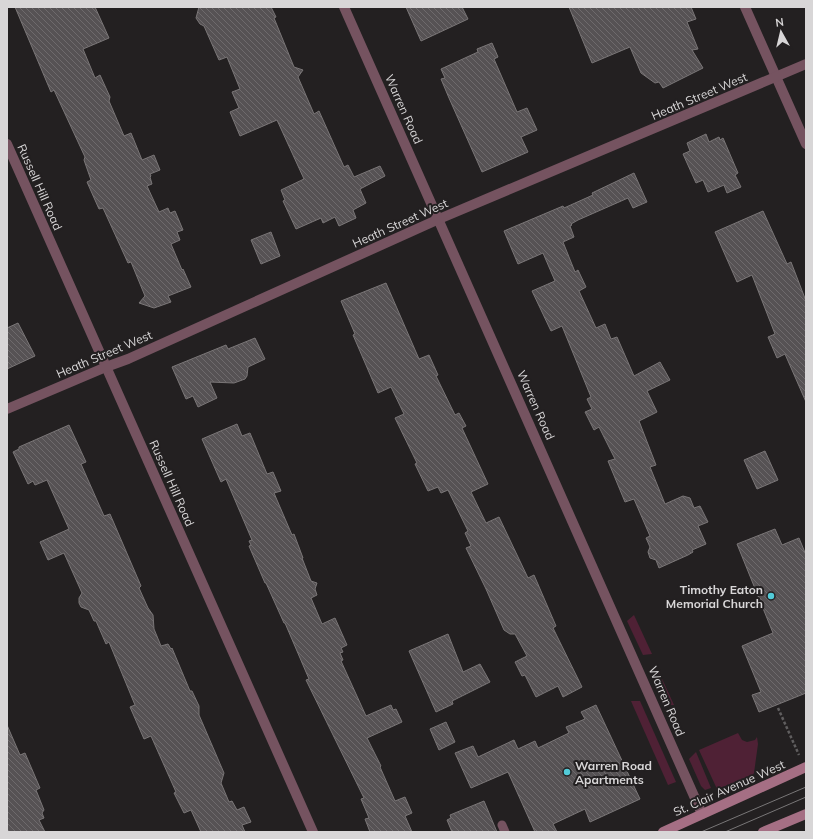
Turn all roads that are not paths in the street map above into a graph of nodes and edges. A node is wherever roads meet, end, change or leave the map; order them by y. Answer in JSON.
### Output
{"nodes":[{"id":1,"x":344,"y":7,"type":"edge"},
{"id":2,"x":745,"y":7,"type":"edge"},
{"id":3,"x":806,"y":64,"type":"edge"},
{"id":4,"x":777,"y":77,"type":"junction"},
{"id":5,"x":7,"y":144,"type":"edge"},
{"id":6,"x":806,"y":144,"type":"edge"},
{"id":7,"x":439,"y":220,"type":"junction"},
{"id":8,"x":106,"y":367,"type":"junction"},
{"id":9,"x":7,"y":409,"type":"edge"},
{"id":10,"x":806,"y":767,"type":"edge"},
{"id":11,"x":702,"y":814,"type":"junction"},
{"id":12,"x":806,"y":814,"type":"edge"},
{"id":13,"x":314,"y":832,"type":"edge"},
{"id":14,"x":663,"y":832,"type":"edge"},
{"id":15,"x":763,"y":832,"type":"edge"}],
"edges":[{"from":1,"to":7,"type":"street","name":"Warren Road"},
{"from":2,"to":4,"type":"street"},
{"from":3,"to":4,"type":"street","name":"Heath Street West"},
{"from":4,"to":6,"type":"street"},
{"from":4,"to":7,"type":"street","name":"Heath Street West"},
{"from":5,"to":8,"type":"street","name":"Russell Hill Road"},
{"from":7,"to":8,"type":"street","name":"Heath Street West"},
{"from":7,"to":11,"type":"street","name":"Warren Road"},
{"from":8,"to":9,"type":"street","name":"Heath Street West"},
{"from":8,"to":13,"type":"street","name":"Russell Hill Road"},
{"from":10,"to":11,"type":"main road","name":"St. Clair Avenue West"},
{"from":11,"to":14,"type":"main road","name":"St. Clair Avenue West"},
{"from":12,"to":15,"type":"main road"}]}
